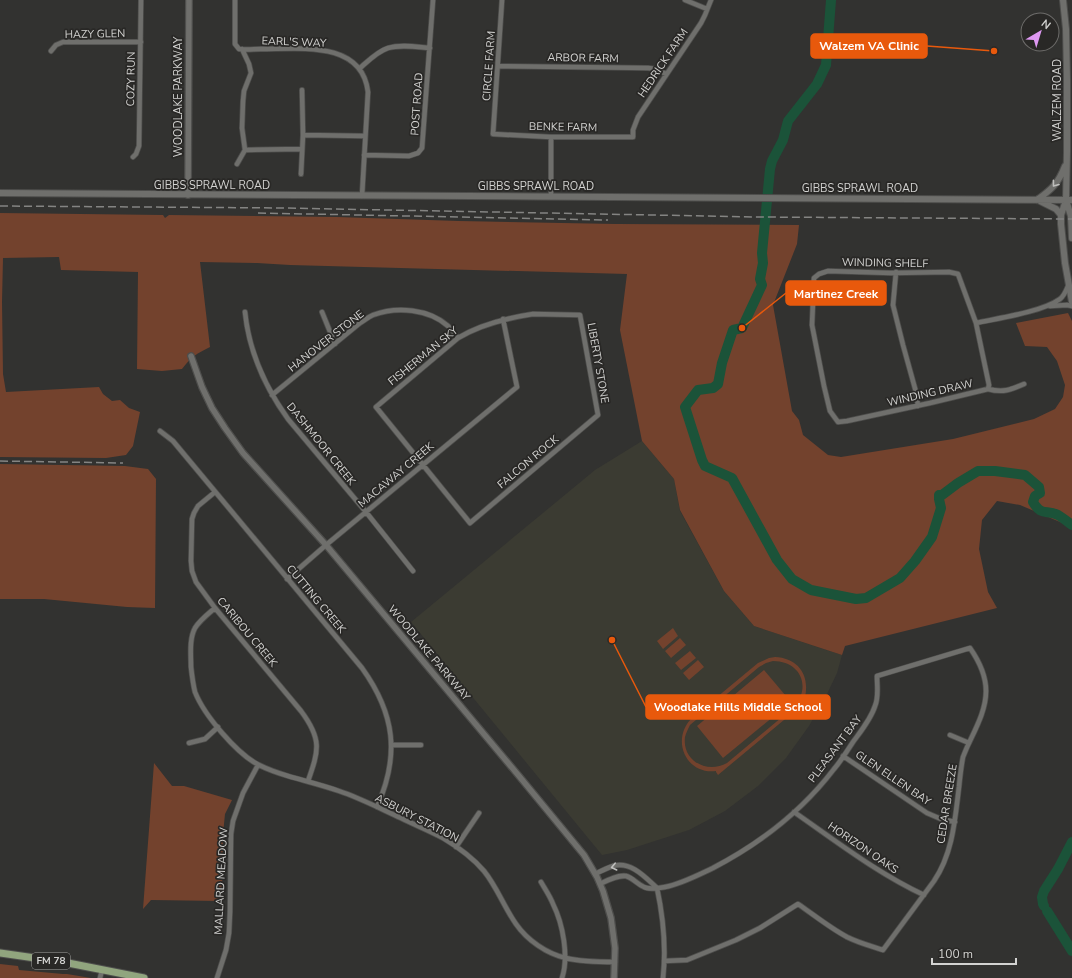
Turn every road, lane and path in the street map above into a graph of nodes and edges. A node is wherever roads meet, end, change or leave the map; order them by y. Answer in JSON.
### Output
{"nodes":[{"id":1,"x":142,"y":0,"type":"edge"},
{"id":2,"x":189,"y":0,"type":"edge"},
{"id":3,"x":236,"y":0,"type":"edge"},
{"id":4,"x":433,"y":0,"type":"edge"},
{"id":5,"x":502,"y":0,"type":"edge"},
{"id":6,"x":685,"y":0,"type":"edge"},
{"id":7,"x":711,"y":0,"type":"edge"},
{"id":8,"x":1063,"y":0,"type":"edge"},
{"id":9,"x":707,"y":9,"type":"junction"},
{"id":10,"x":141,"y":42,"type":"junction"},
{"id":11,"x":430,"y":48,"type":"junction"},
{"id":12,"x":242,"y":49,"type":"junction"},
{"id":13,"x":51,"y":51,"type":"dead end"},
{"id":14,"x":498,"y":66,"type":"junction"},
{"id":15,"x":360,"y":68,"type":"junction"},
{"id":16,"x":666,"y":74,"type":"junction"},
{"id":17,"x":302,"y":90,"type":"dead end"},
{"id":18,"x":493,"y":134,"type":"joint"},
{"id":19,"x":302,"y":135,"type":"junction"},
{"id":20,"x":365,"y":136,"type":"junction"},
{"id":21,"x":551,"y":137,"type":"junction"},
{"id":22,"x":633,"y":137,"type":"joint"},
{"id":23,"x":302,"y":149,"type":"junction"},
{"id":24,"x":245,"y":150,"type":"junction"},
{"id":25,"x":364,"y":155,"type":"junction"},
{"id":26,"x":133,"y":157,"type":"dead end"},
{"id":27,"x":1066,"y":163,"type":"junction"},
{"id":28,"x":237,"y":164,"type":"dead end"},
{"id":29,"x":301,"y":174,"type":"dead end"},
{"id":30,"x":1072,"y":179,"type":"edge"},
{"id":31,"x":0,"y":193,"type":"edge"},
{"id":32,"x":188,"y":195,"type":"junction"},
{"id":33,"x":362,"y":196,"type":"junction"},
{"id":34,"x":551,"y":196,"type":"junction"},
{"id":35,"x":1037,"y":200,"type":"junction"},
{"id":36,"x":1069,"y":200,"type":"edge"},
{"id":37,"x":1062,"y":215,"type":"junction"},
{"id":38,"x":1072,"y":216,"type":"edge"},
{"id":39,"x":1072,"y":238,"type":"edge"},
{"id":40,"x":896,"y":272,"type":"junction"},
{"id":41,"x":1068,"y":286,"type":"junction"},
{"id":42,"x":1072,"y":302,"type":"edge"},
{"id":43,"x":1046,"y":306,"type":"junction"},
{"id":44,"x":1072,"y":306,"type":"edge"},
{"id":45,"x":245,"y":312,"type":"dead end"},
{"id":46,"x":322,"y":312,"type":"dead end"},
{"id":47,"x":580,"y":315,"type":"joint"},
{"id":48,"x":504,"y":319,"type":"junction"},
{"id":49,"x":976,"y":323,"type":"junction"},
{"id":50,"x":458,"y":338,"type":"junction"},
{"id":51,"x":335,"y":344,"type":"junction"},
{"id":52,"x":191,"y":356,"type":"dead end"},
{"id":53,"x":1024,"y":384,"type":"dead end"},
{"id":54,"x":988,"y":389,"type":"junction"},
{"id":55,"x":272,"y":395,"type":"junction"},
{"id":56,"x":918,"y":406,"type":"junction"},
{"id":57,"x":598,"y":415,"type":"joint"},
{"id":58,"x":838,"y":422,"type":"joint"},
{"id":59,"x":160,"y":431,"type":"dead end"},
{"id":60,"x":423,"y":464,"type":"junction"},
{"id":61,"x":215,"y":492,"type":"junction"},
{"id":62,"x":366,"y":512,"type":"junction"},
{"id":63,"x":326,"y":545,"type":"junction"},
{"id":64,"x":413,"y":571,"type":"dead end"},
{"id":65,"x":287,"y":579,"type":"junction"},
{"id":66,"x":215,"y":608,"type":"junction"},
{"id":67,"x":970,"y":648,"type":"joint"},
{"id":68,"x":218,"y":728,"type":"junction"},
{"id":69,"x":950,"y":735,"type":"dead end"},
{"id":70,"x":189,"y":743,"type":"dead end"},
{"id":71,"x":969,"y":743,"type":"junction"},
{"id":72,"x":392,"y":745,"type":"junction"},
{"id":73,"x":421,"y":745,"type":"dead end"},
{"id":74,"x":843,"y":756,"type":"junction"},
{"id":75,"x":258,"y":765,"type":"junction"},
{"id":76,"x":308,"y":781,"type":"junction"},
{"id":77,"x":377,"y":807,"type":"junction"},
{"id":78,"x":794,"y":812,"type":"junction"},
{"id":79,"x":479,"y":813,"type":"dead end"},
{"id":80,"x":955,"y":822,"type":"junction"},
{"id":81,"x":456,"y":847,"type":"junction"},
{"id":82,"x":634,"y":869,"type":"junction"},
{"id":83,"x":595,"y":874,"type":"junction"},
{"id":84,"x":630,"y":878,"type":"junction"},
{"id":85,"x":541,"y":882,"type":"dead end"},
{"id":86,"x":600,"y":884,"type":"junction"},
{"id":87,"x":657,"y":888,"type":"junction"},
{"id":88,"x":924,"y":895,"type":"junction"},
{"id":89,"x":0,"y":953,"type":"edge"},
{"id":90,"x":565,"y":958,"type":"junction"},
{"id":91,"x":664,"y":961,"type":"junction"},
{"id":92,"x":615,"y":962,"type":"junction"},
{"id":93,"x":102,"y":970,"type":"junction"},
{"id":94,"x":111,"y":975,"type":"edge"},
{"id":95,"x":100,"y":978,"type":"edge"},
{"id":96,"x":144,"y":978,"type":"edge"},
{"id":97,"x":217,"y":978,"type":"edge"},
{"id":98,"x":562,"y":978,"type":"edge"},
{"id":99,"x":614,"y":978,"type":"edge"},
{"id":100,"x":663,"y":978,"type":"edge"}],
"edges":[{"from":1,"to":10,"type":"street","name":"COZY RUN"},
{"from":2,"to":32,"type":"street","name":"WOODLAKE PARKWAY"},
{"from":3,"to":12,"type":"street"},
{"from":4,"to":11,"type":"street","name":"POST ROAD"},
{"from":5,"to":14,"type":"street","name":"CIRCLE FARM"},
{"from":6,"to":9,"type":"street"},
{"from":7,"to":9,"type":"street","name":"HEDRICK FARM"},
{"from":8,"to":27,"type":"main road","name":"WALZEM ROAD"},
{"from":9,"to":16,"type":"street","name":"HEDRICK FARM"},
{"from":10,"to":13,"type":"street","name":"HAZY GLEN"},
{"from":10,"to":26,"type":"street","name":"COZY RUN"},
{"from":11,"to":15,"type":"street"},
{"from":11,"to":25,"type":"street","name":"POST ROAD"},
{"from":12,"to":15,"type":"street","name":"EARL'S WAY"},
{"from":12,"to":24,"type":"street"},
{"from":14,"to":16,"type":"street","name":"ARBOR FARM"},
{"from":14,"to":18,"type":"street","name":"CIRCLE FARM"},
{"from":15,"to":20,"type":"street"},
{"from":16,"to":22,"type":"street","name":"HEDRICK FARM"},
{"from":17,"to":19,"type":"street"},
{"from":18,"to":21,"type":"street","name":"BENKE FARM"},
{"from":19,"to":20,"type":"street"},
{"from":19,"to":23,"type":"street"},
{"from":20,"to":25,"type":"street"},
{"from":21,"to":22,"type":"street","name":"BENKE FARM"},
{"from":21,"to":34,"type":"street"},
{"from":23,"to":24,"type":"street"},
{"from":23,"to":29,"type":"street"},
{"from":24,"to":28,"type":"street"},
{"from":25,"to":33,"type":"street"},
{"from":27,"to":30,"type":"main road"},
{"from":27,"to":35,"type":"main road","one_way":true},
{"from":27,"to":36,"type":"main road","name":"WALZEM ROAD"},
{"from":31,"to":32,"type":"main road","name":"GIBBS SPRAWL ROAD"},
{"from":32,"to":33,"type":"main road","name":"GIBBS SPRAWL ROAD"},
{"from":33,"to":34,"type":"main road","name":"GIBBS SPRAWL ROAD"},
{"from":34,"to":35,"type":"main road","name":"GIBBS SPRAWL ROAD"},
{"from":35,"to":36,"type":"main road","name":"GIBBS SPRAWL ROAD"},
{"from":35,"to":37,"type":"main road"},
{"from":36,"to":37,"type":"main road","name":"WALZEM ROAD"},
{"from":36,"to":38,"type":"main road","name":"WALZEM ROAD"},
{"from":37,"to":41,"type":"main road","name":"WALZEM ROAD"},
{"from":38,"to":39,"type":"main road","name":"WALZEM ROAD"},
{"from":40,"to":49,"type":"street","name":"WINDING SHELF"},
{"from":40,"to":56,"type":"street"},
{"from":40,"to":58,"type":"street","name":"WINDING SHELF"},
{"from":41,"to":42,"type":"main road","name":"WALZEM ROAD"},
{"from":41,"to":43,"type":"street"},
{"from":43,"to":44,"type":"street"},
{"from":43,"to":49,"type":"street"},
{"from":45,"to":55,"type":"street","name":"DASHMOOR CREEK"},
{"from":46,"to":51,"type":"street"},
{"from":47,"to":48,"type":"street","name":"FISHERMAN SKY"},
{"from":47,"to":57,"type":"street","name":"LIBERTY STONE"},
{"from":48,"to":50,"type":"street","name":"FISHERMAN SKY"},
{"from":48,"to":60,"type":"street","name":"MACAWAY CREEK"},
{"from":49,"to":54,"type":"street"},
{"from":50,"to":51,"type":"street","name":"HANOVER STONE"},
{"from":50,"to":60,"type":"street","name":"FISHERMAN SKY"},
{"from":51,"to":55,"type":"street","name":"HANOVER STONE"},
{"from":52,"to":63,"type":"street","name":"WOODLAKE PARKWAY"},
{"from":53,"to":54,"type":"street","name":"WINDING DRAW"},
{"from":54,"to":56,"type":"street","name":"WINDING DRAW"},
{"from":55,"to":62,"type":"street","name":"DASHMOOR CREEK"},
{"from":56,"to":58,"type":"street","name":"WINDING DRAW"},
{"from":57,"to":60,"type":"street","name":"FALCON ROCK"},
{"from":59,"to":61,"type":"street","name":"CUTTING CREEK"},
{"from":60,"to":62,"type":"street","name":"MACAWAY CREEK"},
{"from":61,"to":65,"type":"street","name":"CUTTING CREEK"},
{"from":61,"to":66,"type":"street","name":"CARIBOU CREEK"},
{"from":62,"to":63,"type":"street","name":"MACAWAY CREEK"},
{"from":62,"to":64,"type":"street","name":"DASHMOOR CREEK"},
{"from":63,"to":65,"type":"street","name":"MACAWAY CREEK"},
{"from":63,"to":83,"type":"street","name":"WOODLAKE PARKWAY"},
{"from":65,"to":72,"type":"street","name":"CUTTING CREEK"},
{"from":66,"to":68,"type":"street","name":"ASBURY STATION"},
{"from":66,"to":76,"type":"street","name":"CARIBOU CREEK"},
{"from":67,"to":71,"type":"street","name":"CEDAR BREEZE"},
{"from":67,"to":74,"type":"street","name":"PLEASANT BAY"},
{"from":68,"to":70,"type":"street"},
{"from":68,"to":75,"type":"street","name":"ASBURY STATION"},
{"from":69,"to":71,"type":"street"},
{"from":71,"to":80,"type":"street","name":"CEDAR BREEZE"},
{"from":72,"to":73,"type":"street"},
{"from":72,"to":77,"type":"street","name":"CUTTING CREEK"},
{"from":74,"to":78,"type":"street","name":"PLEASANT BAY"},
{"from":74,"to":80,"type":"street","name":"GLEN ELLEN BAY"},
{"from":75,"to":76,"type":"street","name":"ASBURY STATION"},
{"from":75,"to":97,"type":"street","name":"MALLARD MEADOW"},
{"from":76,"to":77,"type":"street","name":"ASBURY STATION"},
{"from":77,"to":81,"type":"street","name":"ASBURY STATION"},
{"from":78,"to":87,"type":"street","name":"PLEASANT BAY"},
{"from":78,"to":88,"type":"street","name":"HORIZON OAKS"},
{"from":79,"to":81,"type":"street"},
{"from":80,"to":88,"type":"street","name":"CEDAR BREEZE"},
{"from":81,"to":90,"type":"street","name":"ASBURY STATION"},
{"from":82,"to":83,"type":"street","one_way":true},
{"from":82,"to":84,"type":"street"},
{"from":82,"to":87,"type":"street"},
{"from":83,"to":86,"type":"street","name":"WOODLAKE PARKWAY"},
{"from":84,"to":86,"type":"street"},
{"from":84,"to":87,"type":"street","name":"PLEASANT BAY"},
{"from":85,"to":90,"type":"street"},
{"from":86,"to":92,"type":"street","name":"WOODLAKE PARKWAY"},
{"from":87,"to":91,"type":"street"},
{"from":88,"to":91,"type":"street","name":"CEDAR BREEZE"},
{"from":89,"to":93,"type":"main road","number":"FM 78"},
{"from":90,"to":92,"type":"street","name":"ASBURY STATION"},
{"from":90,"to":98,"type":"street"},
{"from":91,"to":100,"type":"street"},
{"from":92,"to":99,"type":"street","name":"WOODLAKE PARKWAY"},
{"from":93,"to":94,"type":"main road","number":"FM 78"},
{"from":93,"to":95,"type":"street"},
{"from":94,"to":96,"type":"main road","number":"FM 78"}]}
